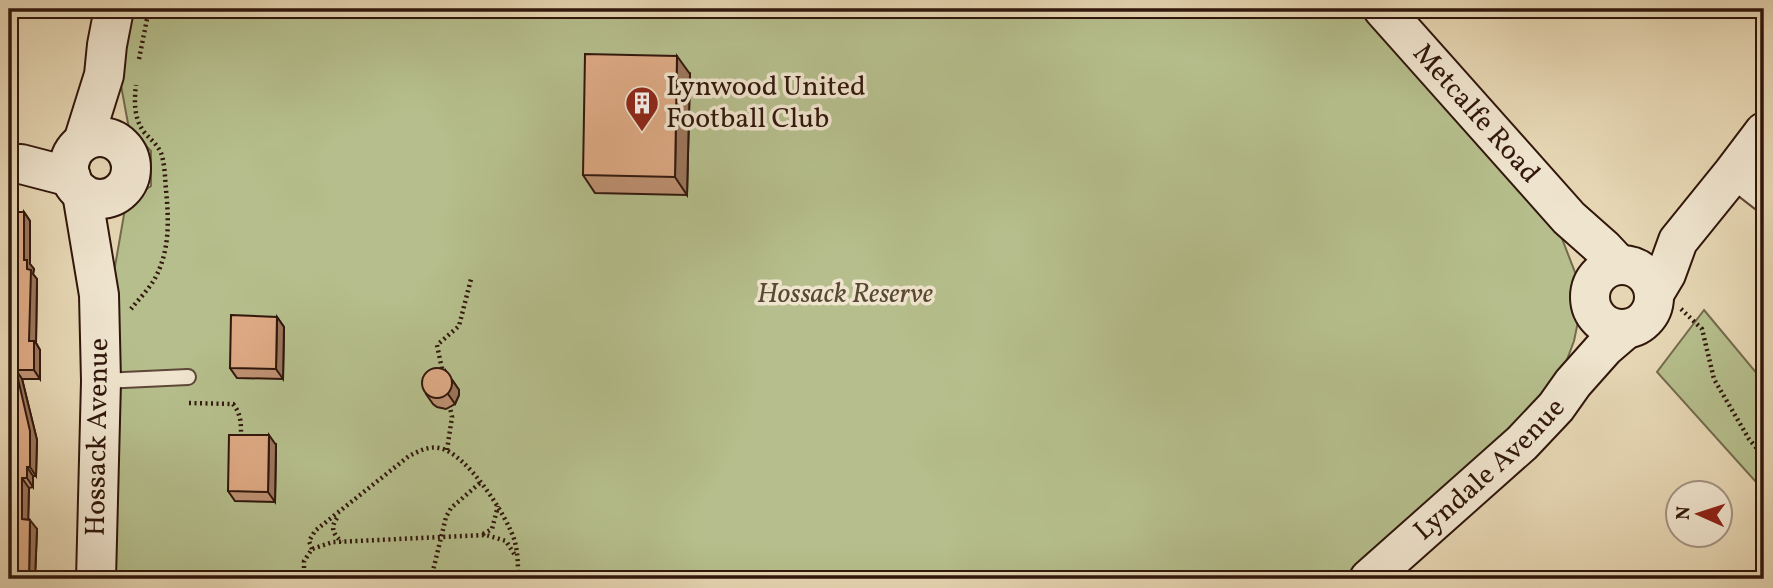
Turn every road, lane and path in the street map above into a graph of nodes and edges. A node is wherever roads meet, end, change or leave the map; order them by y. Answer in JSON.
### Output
{"nodes":[{"id":1,"x":114,"y":9,"type":"edge"},
{"id":2,"x":149,"y":9,"type":"edge"},
{"id":3,"x":1383,"y":9,"type":"edge"},
{"id":4,"x":126,"y":75,"type":"junction"},
{"id":5,"x":1764,"y":132,"type":"edge"},
{"id":6,"x":15,"y":163,"type":"edge"},
{"id":7,"x":90,"y":166,"type":"junction"},
{"id":8,"x":1733,"y":173,"type":"junction"},
{"id":9,"x":1764,"y":197,"type":"edge"},
{"id":10,"x":471,"y":279,"type":"dead end"},
{"id":11,"x":1627,"y":287,"type":"junction"},
{"id":12,"x":113,"y":304,"type":"junction"},
{"id":13,"x":188,"y":377,"type":"dead end"},
{"id":14,"x":101,"y":381,"type":"junction"},
{"id":15,"x":444,"y":381,"type":"edge"},
{"id":16,"x":1573,"y":383,"type":"junction"},
{"id":17,"x":447,"y":393,"type":"edge"},
{"id":18,"x":189,"y":403,"type":"dead end"},
{"id":19,"x":241,"y":445,"type":"edge"},
{"id":20,"x":447,"y":450,"type":"junction"},
{"id":21,"x":1764,"y":457,"type":"edge"},
{"id":22,"x":481,"y":481,"type":"junction"},
{"id":23,"x":498,"y":506,"type":"junction"},
{"id":24,"x":339,"y":514,"type":"junction"},
{"id":25,"x":479,"y":535,"type":"junction"},
{"id":26,"x":440,"y":537,"type":"junction"},
{"id":27,"x":342,"y":542,"type":"junction"},
{"id":28,"x":312,"y":549,"type":"junction"},
{"id":29,"x":519,"y":562,"type":"junction"},
{"id":30,"x":1327,"y":571,"type":"dead end"},
{"id":31,"x":1383,"y":575,"type":"edge"},
{"id":32,"x":96,"y":579,"type":"edge"},
{"id":33,"x":304,"y":579,"type":"edge"},
{"id":34,"x":431,"y":579,"type":"edge"},
{"id":35,"x":518,"y":579,"type":"edge"},
{"id":36,"x":1333,"y":579,"type":"edge"}],
"edges":[{"from":1,"to":4,"type":"street","name":"Hossack Avenue"},
{"from":2,"to":4,"type":"path"},
{"from":3,"to":11,"type":"street","name":"Metcalfe Road"},
{"from":4,"to":7,"type":"street","name":"Hossack Avenue"},
{"from":4,"to":12,"type":"path"},
{"from":5,"to":8,"type":"street"},
{"from":6,"to":7,"type":"street"},
{"from":7,"to":12,"type":"street","name":"Hossack Avenue"},
{"from":8,"to":9,"type":"street"},
{"from":8,"to":11,"type":"street"},
{"from":10,"to":15,"type":"path"},
{"from":11,"to":16,"type":"street","name":"Lyndale Avenue"},
{"from":11,"to":16,"type":"street","name":"Lyndale Avenue"},
{"from":11,"to":21,"type":"path"},
{"from":12,"to":14,"type":"street","name":"Hossack Avenue"},
{"from":13,"to":14,"type":"lane"},
{"from":14,"to":32,"type":"street","name":"Hossack Avenue"},
{"from":16,"to":31,"type":"street","name":"Lyndale Avenue"},
{"from":17,"to":20,"type":"path"},
{"from":18,"to":19,"type":"path"},
{"from":20,"to":22,"type":"path"},
{"from":20,"to":24,"type":"path"},
{"from":22,"to":23,"type":"path"},
{"from":22,"to":26,"type":"path"},
{"from":23,"to":25,"type":"path"},
{"from":23,"to":29,"type":"path"},
{"from":24,"to":27,"type":"path"},
{"from":24,"to":28,"type":"path"},
{"from":25,"to":26,"type":"path"},
{"from":25,"to":29,"type":"path"},
{"from":26,"to":27,"type":"path"},
{"from":26,"to":34,"type":"path"},
{"from":27,"to":28,"type":"path"},
{"from":28,"to":33,"type":"path"},
{"from":29,"to":35,"type":"path"},
{"from":30,"to":36,"type":"path"}]}
